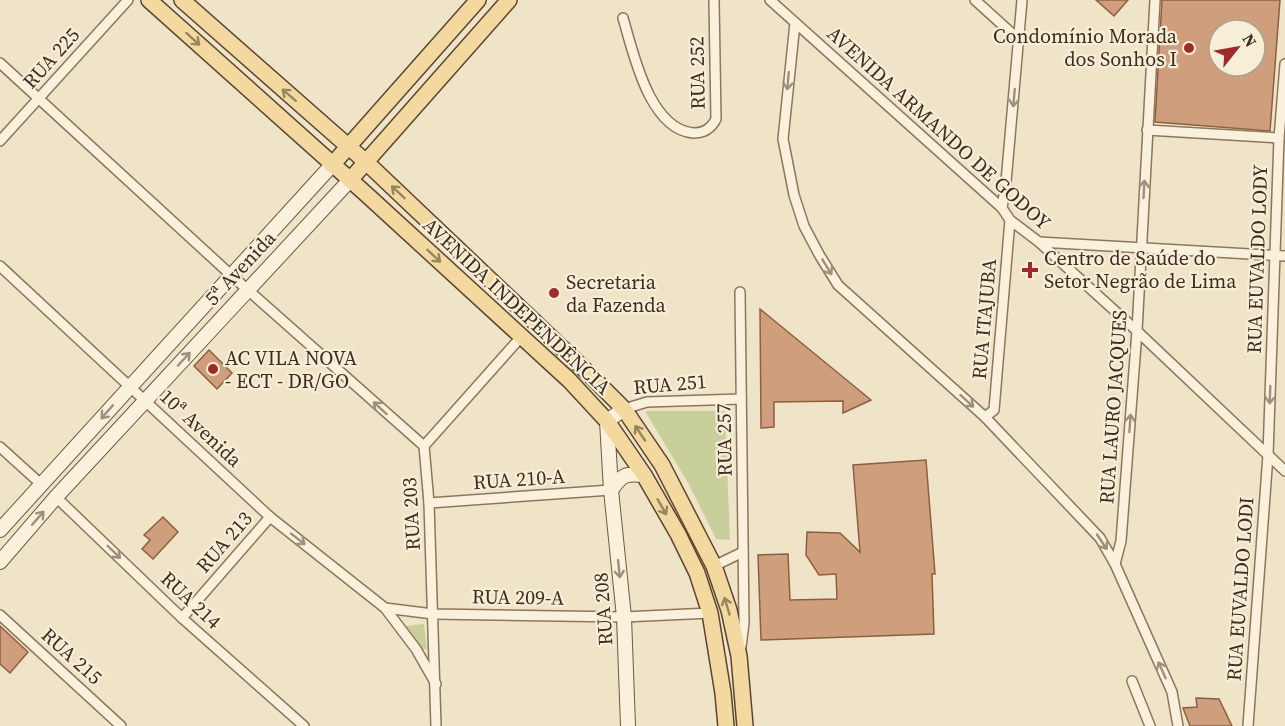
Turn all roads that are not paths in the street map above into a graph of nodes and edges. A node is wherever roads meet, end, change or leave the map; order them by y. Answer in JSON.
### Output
{"nodes":[{"id":1,"x":128,"y":0,"type":"edge"},
{"id":2,"x":149,"y":0,"type":"edge"},
{"id":3,"x":182,"y":0,"type":"edge"},
{"id":4,"x":478,"y":0,"type":"edge"},
{"id":5,"x":714,"y":0,"type":"edge"},
{"id":6,"x":770,"y":0,"type":"edge"},
{"id":7,"x":975,"y":0,"type":"edge"},
{"id":8,"x":1022,"y":0,"type":"edge"},
{"id":9,"x":1155,"y":0,"type":"edge"},
{"id":10,"x":506,"y":4,"type":"edge"},
{"id":11,"x":623,"y":18,"type":"dead end"},
{"id":12,"x":795,"y":23,"type":"junction"},
{"id":13,"x":1019,"y":40,"type":"junction"},
{"id":14,"x":0,"y":63,"type":"edge"},
{"id":15,"x":1285,"y":64,"type":"edge"},
{"id":16,"x":39,"y":98,"type":"junction"},
{"id":17,"x":1147,"y":130,"type":"junction"},
{"id":18,"x":1280,"y":138,"type":"junction"},
{"id":19,"x":0,"y":141,"type":"edge"},
{"id":20,"x":348,"y":147,"type":"junction"},
{"id":21,"x":366,"y":162,"type":"junction"},
{"id":22,"x":332,"y":165,"type":"junction"},
{"id":23,"x":350,"y":180,"type":"junction"},
{"id":24,"x":1002,"y":208,"type":"junction"},
{"id":25,"x":1010,"y":220,"type":"junction"},
{"id":26,"x":1039,"y":242,"type":"junction"},
{"id":27,"x":1140,"y":247,"type":"junction"},
{"id":28,"x":1275,"y":256,"type":"junction"},
{"id":29,"x":1285,"y":256,"type":"edge"},
{"id":30,"x":0,"y":266,"type":"edge"},
{"id":31,"x":231,"y":275,"type":"junction"},
{"id":32,"x":248,"y":290,"type":"junction"},
{"id":33,"x":740,"y":292,"type":"dead end"},
{"id":34,"x":1137,"y":332,"type":"junction"},
{"id":35,"x":521,"y":337,"type":"junction"},
{"id":36,"x":129,"y":386,"type":"junction"},
{"id":37,"x":741,"y":399,"type":"junction"},
{"id":38,"x":146,"y":400,"type":"junction"},
{"id":39,"x":624,"y":409,"type":"junction"},
{"id":40,"x":985,"y":417,"type":"junction"},
{"id":41,"x":607,"y":421,"type":"junction"},
{"id":42,"x":424,"y":446,"type":"junction"},
{"id":43,"x":0,"y":447,"type":"edge"},
{"id":44,"x":70,"y":453,"type":"junction"},
{"id":45,"x":1268,"y":455,"type":"junction"},
{"id":46,"x":1285,"y":471,"type":"edge"},
{"id":47,"x":644,"y":475,"type":"junction"},
{"id":48,"x":42,"y":485,"type":"junction"},
{"id":49,"x":611,"y":490,"type":"junction"},
{"id":50,"x":56,"y":497,"type":"junction"},
{"id":51,"x":429,"y":503,"type":"junction"},
{"id":52,"x":270,"y":517,"type":"junction"},
{"id":53,"x":0,"y":530,"type":"edge"},
{"id":54,"x":743,"y":552,"type":"junction"},
{"id":55,"x":0,"y":562,"type":"edge"},
{"id":56,"x":1115,"y":564,"type":"junction"},
{"id":57,"x":714,"y":566,"type":"junction"},
{"id":58,"x":385,"y":608,"type":"junction"},
{"id":59,"x":433,"y":614,"type":"junction"},
{"id":60,"x":710,"y":614,"type":"junction"},
{"id":61,"x":0,"y":615,"type":"edge"},
{"id":62,"x":624,"y":617,"type":"junction"},
{"id":63,"x":182,"y":618,"type":"junction"},
{"id":64,"x":739,"y":656,"type":"junction"},
{"id":65,"x":1132,"y":681,"type":"dead end"},
{"id":66,"x":436,"y":684,"type":"junction"},
{"id":67,"x":743,"y":692,"type":"junction"},
{"id":68,"x":723,"y":693,"type":"junction"},
{"id":69,"x":120,"y":725,"type":"edge"},
{"id":70,"x":304,"y":726,"type":"edge"},
{"id":71,"x":436,"y":726,"type":"edge"},
{"id":72,"x":628,"y":726,"type":"edge"},
{"id":73,"x":726,"y":726,"type":"edge"},
{"id":74,"x":745,"y":726,"type":"edge"},
{"id":75,"x":1150,"y":726,"type":"edge"},
{"id":76,"x":1178,"y":726,"type":"edge"},
{"id":77,"x":1248,"y":726,"type":"edge"}],
"edges":[{"from":1,"to":16,"type":"street","name":"RUA 225"},
{"from":2,"to":22,"type":"main road","name":"AVENIDA INDEPENDÊNCIA","one_way":true},
{"from":20,"to":3,"type":"main road","name":"AVENIDA INDEPENDÊNCIA","one_way":true},
{"from":4,"to":20,"type":"main road","name":"5ª Avenida"},
{"from":5,"to":11,"type":"street","name":"RUA 252"},
{"from":6,"to":12,"type":"street","name":"AVENIDA ARMANDO DE GODOY"},
{"from":7,"to":13,"type":"street"},
{"from":8,"to":13,"type":"street"},
{"from":9,"to":17,"type":"street","name":"RUA LAURO JACQUES"},
{"from":10,"to":21,"type":"main road","name":"5ª Avenida"},
{"from":12,"to":24,"type":"street","name":"AVENIDA ARMANDO DE GODOY"},
{"from":12,"to":40,"type":"street","one_way":true},
{"from":13,"to":24,"type":"street","one_way":true},
{"from":14,"to":16,"type":"street"},
{"from":15,"to":18,"type":"street","name":"RUA EUVALDO LODY"},
{"from":16,"to":19,"type":"street","name":"RUA 225"},
{"from":16,"to":31,"type":"street"},
{"from":17,"to":18,"type":"street"},
{"from":27,"to":17,"type":"street","name":"RUA LAURO JACQUES","one_way":true},
{"from":18,"to":28,"type":"street","name":"RUA EUVALDO LODY"},
{"from":20,"to":21,"type":"main road","name":"AVENIDA INDEPENDÊNCIA"},
{"from":20,"to":22,"type":"main road","name":"5ª Avenida"},
{"from":21,"to":23,"type":"main road","name":"5ª Avenida"},
{"from":39,"to":21,"type":"main road","name":"AVENIDA INDEPENDÊNCIA","one_way":true},
{"from":22,"to":23,"type":"main road","name":"AVENIDA INDEPENDÊNCIA"},
{"from":22,"to":31,"type":"main road","name":"5ª Avenida"},
{"from":23,"to":32,"type":"main road","name":"5ª Avenida"},
{"from":23,"to":35,"type":"main road","name":"AVENIDA INDEPENDÊNCIA","one_way":true},
{"from":24,"to":25,"type":"street","name":"AVENIDA ARMANDO DE GODOY"},
{"from":25,"to":26,"type":"street","name":"AVENIDA ARMANDO DE GODOY"},
{"from":25,"to":40,"type":"street","name":"RUA ITAJUBA"},
{"from":26,"to":27,"type":"street"},
{"from":26,"to":34,"type":"street","name":"AVENIDA ARMANDO DE GODOY"},
{"from":27,"to":28,"type":"street"},
{"from":27,"to":34,"type":"street","name":"RUA LAURO JACQUES"},
{"from":28,"to":29,"type":"street"},
{"from":28,"to":45,"type":"street","name":"RUA EUVALDO LODY","one_way":true},
{"from":30,"to":36,"type":"street","name":"10ª Avenida"},
{"from":31,"to":32,"type":"street"},
{"from":31,"to":36,"type":"main road","name":"5ª Avenida"},
{"from":38,"to":32,"type":"main road","name":"5ª Avenida","one_way":true},
{"from":42,"to":32,"type":"street","one_way":true},
{"from":33,"to":37,"type":"street","name":"RUA 257"},
{"from":34,"to":45,"type":"street","name":"AVENIDA ARMANDO DE GODOY"},
{"from":56,"to":34,"type":"street","name":"RUA LAURO JACQUES","one_way":true},
{"from":35,"to":41,"type":"main road","name":"AVENIDA INDEPENDÊNCIA"},
{"from":35,"to":42,"type":"street"},
{"from":36,"to":38,"type":"street","name":"10ª Avenida"},
{"from":36,"to":44,"type":"main road","name":"5ª Avenida","one_way":true},
{"from":37,"to":39,"type":"street","name":"RUA 251"},
{"from":37,"to":54,"type":"street","name":"RUA 257"},
{"from":38,"to":50,"type":"main road","name":"5ª Avenida"},
{"from":38,"to":52,"type":"street","name":"10ª Avenida"},
{"from":39,"to":41,"type":"main road","name":"RUA 251"},
{"from":57,"to":39,"type":"main road","name":"AVENIDA INDEPENDÊNCIA","one_way":true},
{"from":40,"to":56,"type":"street","one_way":true},
{"from":41,"to":47,"type":"main road","name":"AVENIDA INDEPENDÊNCIA"},
{"from":41,"to":49,"type":"main road","name":"RUA 208"},
{"from":42,"to":51,"type":"street","name":"RUA 203"},
{"from":43,"to":48,"type":"street"},
{"from":44,"to":48,"type":"main road","name":"5ª Avenida"},
{"from":44,"to":50,"type":"main road"},
{"from":45,"to":46,"type":"street","name":"AVENIDA ARMANDO DE GODOY"},
{"from":45,"to":77,"type":"street","name":"RUA EUVALDO LODI"},
{"from":47,"to":49,"type":"main road"},
{"from":47,"to":60,"type":"main road","name":"AVENIDA INDEPENDÊNCIA","one_way":true},
{"from":48,"to":53,"type":"main road","name":"5ª Avenida"},
{"from":49,"to":51,"type":"street","name":"RUA 210-A"},
{"from":49,"to":62,"type":"main road","name":"RUA 208","one_way":true},
{"from":55,"to":50,"type":"main road","name":"5ª Avenida","one_way":true},
{"from":50,"to":63,"type":"street","name":"RUA 214","one_way":true},
{"from":51,"to":59,"type":"street","name":"RUA 203"},
{"from":52,"to":58,"type":"street","name":"10ª Avenida","one_way":true},
{"from":52,"to":63,"type":"street","name":"RUA 213"},
{"from":54,"to":57,"type":"street"},
{"from":54,"to":64,"type":"street","name":"RUA 257"},
{"from":76,"to":56,"type":"street","one_way":true},
{"from":64,"to":57,"type":"main road","name":"AVENIDA INDEPENDÊNCIA","one_way":true},
{"from":58,"to":59,"type":"street"},
{"from":58,"to":66,"type":"street","name":"10ª Avenida"},
{"from":59,"to":62,"type":"street","name":"RUA 209-A"},
{"from":59,"to":66,"type":"street","name":"RUA 203"},
{"from":60,"to":62,"type":"street","name":"RUA 209-A"},
{"from":60,"to":68,"type":"main road","name":"AVENIDA INDEPENDÊNCIA"},
{"from":61,"to":69,"type":"street","name":"RUA 215"},
{"from":62,"to":72,"type":"main road","name":"RUA 208"},
{"from":63,"to":70,"type":"street","name":"RUA 214"},
{"from":64,"to":67,"type":"main road","name":"AVENIDA INDEPENDÊNCIA"},
{"from":65,"to":75,"type":"street"},
{"from":66,"to":71,"type":"street","name":"RUA 203"},
{"from":67,"to":68,"type":"main road"},
{"from":67,"to":74,"type":"main road","name":"AVENIDA INDEPENDÊNCIA"},
{"from":68,"to":73,"type":"main road","name":"AVENIDA INDEPENDÊNCIA"}]}
